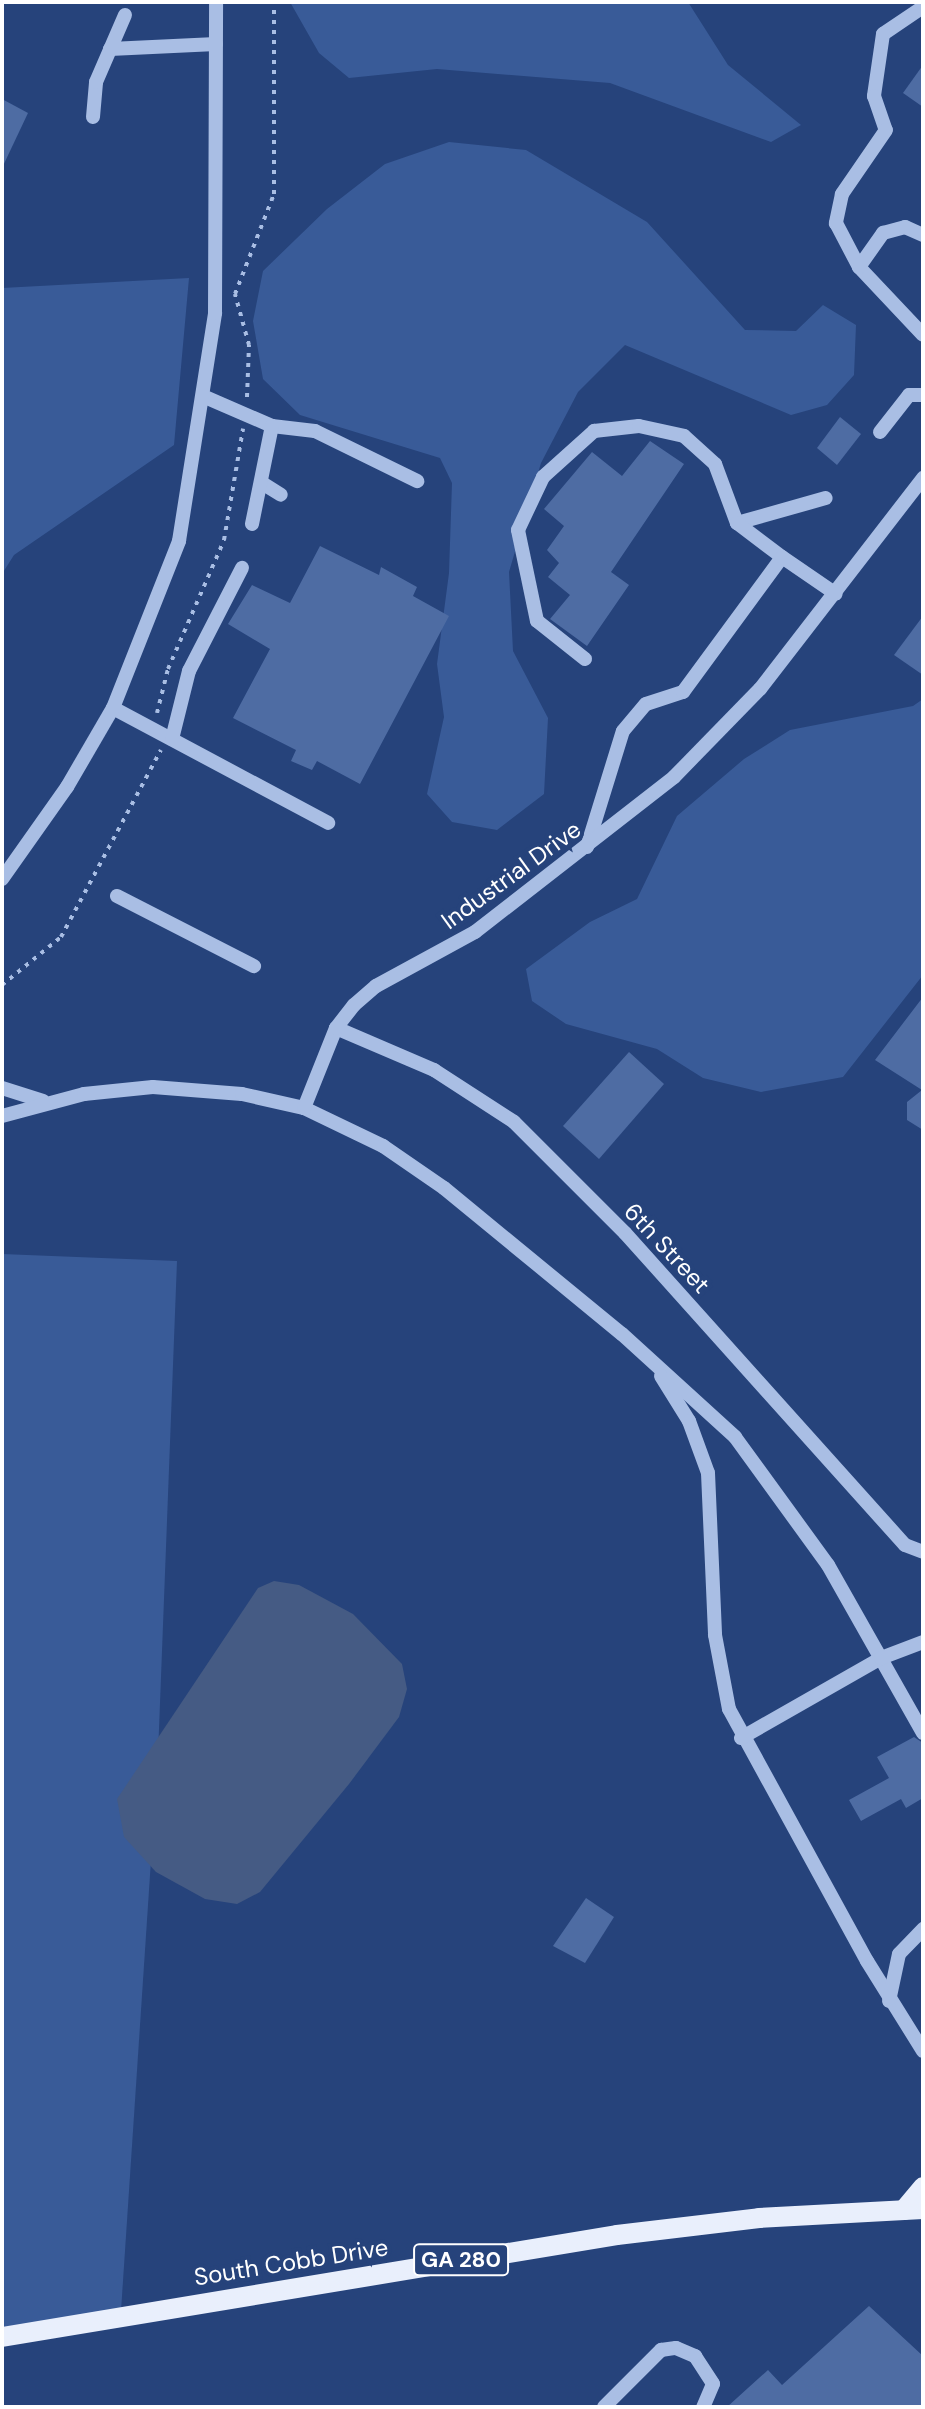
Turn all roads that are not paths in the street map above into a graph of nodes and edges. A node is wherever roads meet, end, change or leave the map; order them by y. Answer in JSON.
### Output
{"nodes":[{"id":1,"x":216,"y":2,"type":"edge"},
{"id":2,"x":923,"y":7,"type":"edge"},
{"id":3,"x":125,"y":15,"type":"dead end"},
{"id":4,"x":216,"y":44,"type":"junction"},
{"id":5,"x":110,"y":49,"type":"junction"},
{"id":6,"x":93,"y":117,"type":"dead end"},
{"id":7,"x":923,"y":235,"type":"edge"},
{"id":8,"x":859,"y":267,"type":"junction"},
{"id":9,"x":923,"y":335,"type":"edge"},
{"id":10,"x":923,"y":395,"type":"edge"},
{"id":11,"x":205,"y":397,"type":"junction"},
{"id":12,"x":272,"y":426,"type":"junction"},
{"id":13,"x":880,"y":432,"type":"dead end"},
{"id":14,"x":923,"y":478,"type":"edge"},
{"id":15,"x":417,"y":481,"type":"dead end"},
{"id":16,"x":262,"y":483,"type":"junction"},
{"id":17,"x":281,"y":495,"type":"dead end"},
{"id":18,"x":826,"y":498,"type":"dead end"},
{"id":19,"x":737,"y":523,"type":"junction"},
{"id":20,"x":252,"y":524,"type":"dead end"},
{"id":21,"x":782,"y":557,"type":"junction"},
{"id":22,"x":242,"y":568,"type":"dead end"},
{"id":23,"x":836,"y":594,"type":"junction"},
{"id":24,"x":585,"y":659,"type":"dead end"},
{"id":25,"x":113,"y":708,"type":"junction"},
{"id":26,"x":172,"y":739,"type":"junction"},
{"id":27,"x":328,"y":823,"type":"dead end"},
{"id":28,"x":587,"y":848,"type":"junction"},
{"id":29,"x":2,"y":879,"type":"edge"},
{"id":30,"x":117,"y":896,"type":"dead end"},
{"id":31,"x":254,"y":966,"type":"dead end"},
{"id":32,"x":336,"y":1028,"type":"junction"},
{"id":33,"x":2,"y":1088,"type":"edge"},
{"id":34,"x":47,"y":1102,"type":"junction"},
{"id":35,"x":304,"y":1108,"type":"junction"},
{"id":36,"x":2,"y":1116,"type":"edge"},
{"id":37,"x":653,"y":1362,"type":"junction"},
{"id":38,"x":923,"y":1552,"type":"edge"},
{"id":39,"x":923,"y":1642,"type":"edge"},
{"id":40,"x":881,"y":1658,"type":"junction"},
{"id":41,"x":923,"y":1733,"type":"edge"},
{"id":42,"x":741,"y":1738,"type":"junction"},
{"id":43,"x":923,"y":1929,"type":"edge"},
{"id":44,"x":889,"y":2001,"type":"junction"},
{"id":45,"x":923,"y":2051,"type":"edge"},
{"id":46,"x":923,"y":2187,"type":"edge"},
{"id":47,"x":913,"y":2210,"type":"edge"},
{"id":48,"x":2,"y":2337,"type":"edge"},
{"id":49,"x":604,"y":2407,"type":"edge"},
{"id":50,"x":703,"y":2407,"type":"edge"}],
"edges":[{"from":1,"to":4,"type":"street"},
{"from":2,"to":8,"type":"street"},
{"from":3,"to":5,"type":"street"},
{"from":4,"to":5,"type":"street"},
{"from":4,"to":11,"type":"street"},
{"from":5,"to":6,"type":"street"},
{"from":7,"to":8,"type":"street"},
{"from":8,"to":9,"type":"street"},
{"from":10,"to":13,"type":"street"},
{"from":11,"to":12,"type":"street"},
{"from":11,"to":25,"type":"street"},
{"from":12,"to":15,"type":"street"},
{"from":12,"to":16,"type":"street"},
{"from":14,"to":23,"type":"street","name":"Industrial Drive"},
{"from":16,"to":17,"type":"street"},
{"from":16,"to":20,"type":"street"},
{"from":18,"to":19,"type":"street"},
{"from":19,"to":21,"type":"street"},
{"from":19,"to":24,"type":"street"},
{"from":21,"to":23,"type":"street"},
{"from":21,"to":28,"type":"street"},
{"from":22,"to":26,"type":"street"},
{"from":23,"to":28,"type":"street","name":"Industrial Drive"},
{"from":25,"to":26,"type":"street"},
{"from":25,"to":29,"type":"street"},
{"from":26,"to":27,"type":"street"},
{"from":28,"to":32,"type":"street","name":"Industrial Drive"},
{"from":30,"to":31,"type":"street"},
{"from":32,"to":35,"type":"street","name":"Industrial Drive"},
{"from":32,"to":38,"type":"street","name":"6th Street"},
{"from":33,"to":34,"type":"street"},
{"from":34,"to":35,"type":"street"},
{"from":34,"to":36,"type":"street"},
{"from":35,"to":37,"type":"street"},
{"from":37,"to":40,"type":"street"},
{"from":37,"to":42,"type":"street"},
{"from":39,"to":40,"type":"street"},
{"from":40,"to":41,"type":"street"},
{"from":40,"to":42,"type":"street"},
{"from":42,"to":44,"type":"street"},
{"from":43,"to":44,"type":"street"},
{"from":44,"to":45,"type":"street"},
{"from":46,"to":47,"type":"main road"},
{"from":47,"to":48,"type":"main road","name":"South Cobb Drive","number":"GA 280"},
{"from":49,"to":50,"type":"street"}]}
